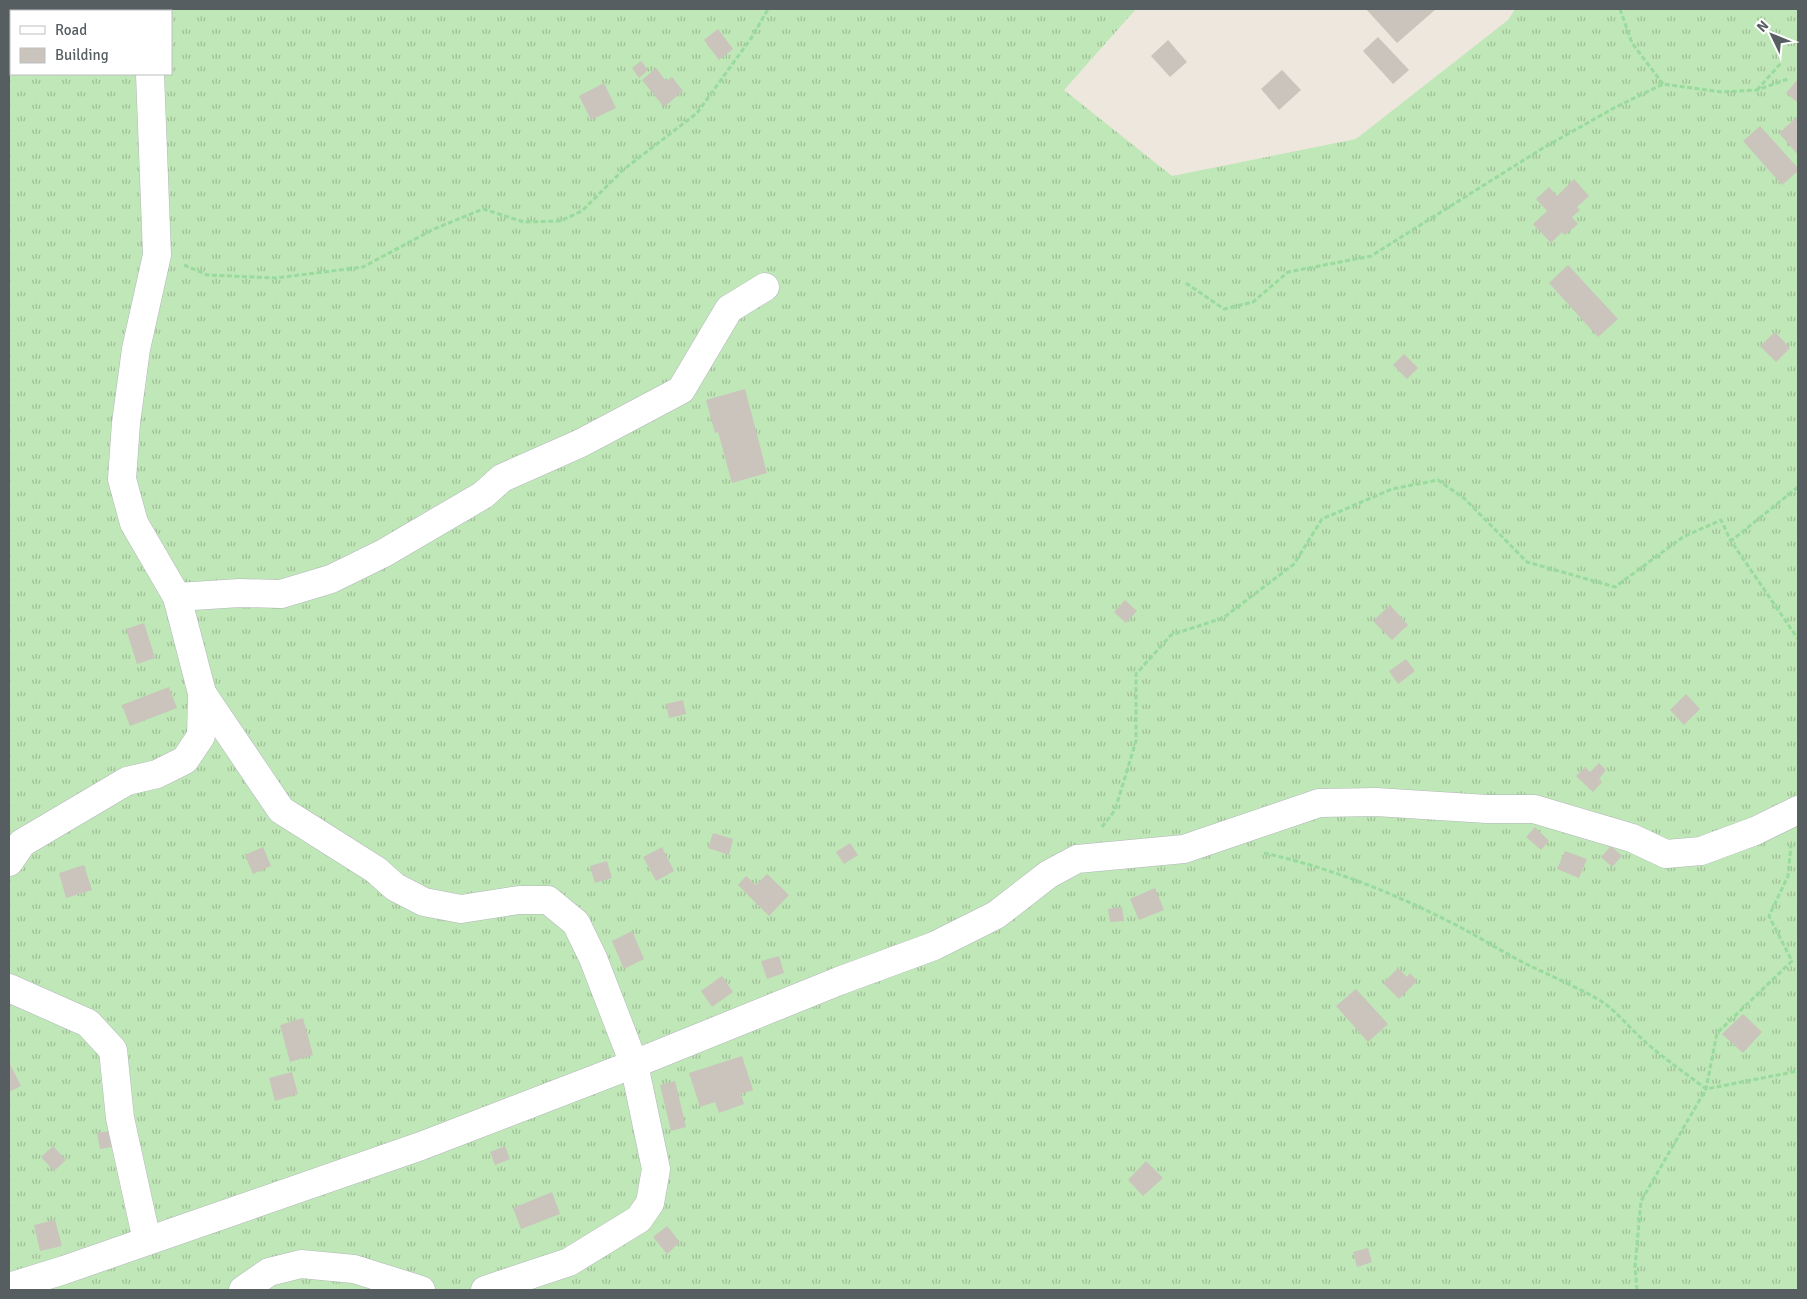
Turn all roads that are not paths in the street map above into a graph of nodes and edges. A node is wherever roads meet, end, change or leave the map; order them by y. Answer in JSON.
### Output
{"nodes":[{"id":1,"x":150,"y":75,"type":"edge"},
{"id":2,"x":765,"y":287,"type":"dead end"},
{"id":3,"x":177,"y":597,"type":"junction"},
{"id":4,"x":202,"y":693,"type":"junction"},
{"id":5,"x":1798,"y":810,"type":"edge"},
{"id":6,"x":9,"y":862,"type":"edge"},
{"id":7,"x":9,"y":988,"type":"edge"},
{"id":8,"x":634,"y":1064,"type":"junction"},
{"id":9,"x":147,"y":1241,"type":"junction"},
{"id":10,"x":9,"y":1287,"type":"edge"},
{"id":11,"x":243,"y":1290,"type":"edge"},
{"id":12,"x":421,"y":1290,"type":"edge"},
{"id":13,"x":485,"y":1290,"type":"edge"}],
"edges":[{"from":1,"to":3,"type":"street"},
{"from":2,"to":3,"type":"street"},
{"from":3,"to":4,"type":"street"},
{"from":4,"to":6,"type":"street"},
{"from":4,"to":8,"type":"street"},
{"from":5,"to":8,"type":"street"},
{"from":7,"to":9,"type":"street"},
{"from":8,"to":9,"type":"street"},
{"from":8,"to":13,"type":"street"},
{"from":9,"to":10,"type":"street"},
{"from":11,"to":12,"type":"street"}]}
